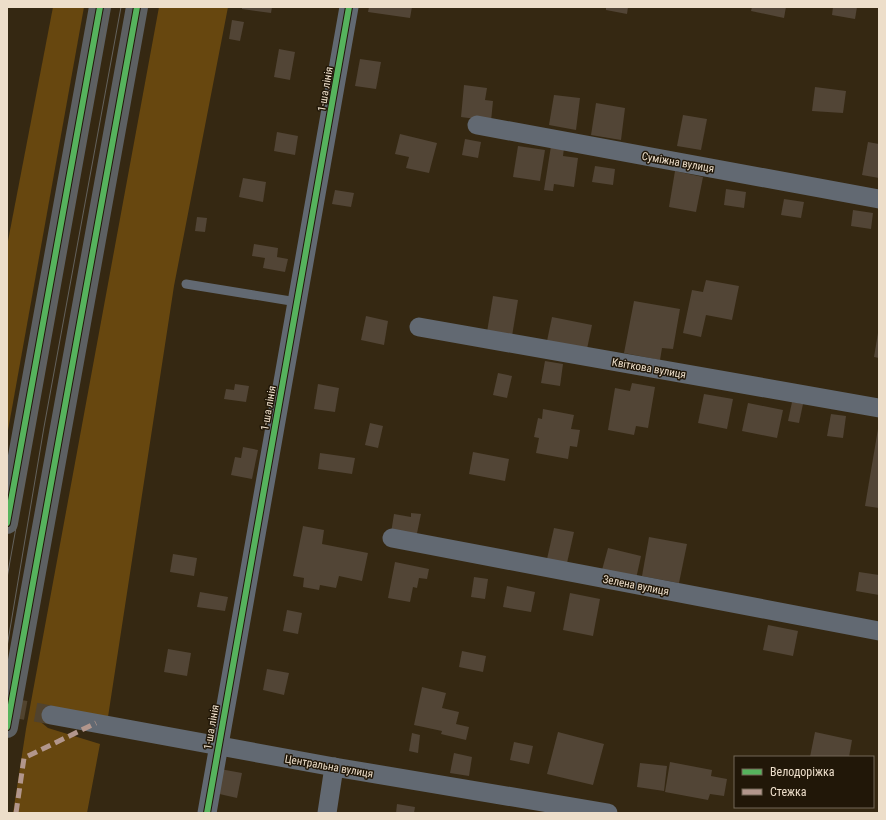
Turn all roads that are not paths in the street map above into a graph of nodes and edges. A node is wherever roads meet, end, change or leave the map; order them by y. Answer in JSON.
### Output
{"nodes":[{"id":1,"x":100,"y":7,"type":"edge"},
{"id":2,"x":137,"y":7,"type":"edge"},
{"id":3,"x":349,"y":7,"type":"edge"},
{"id":4,"x":477,"y":125,"type":"dead end"},
{"id":5,"x":879,"y":199,"type":"edge"},
{"id":6,"x":186,"y":284,"type":"dead end"},
{"id":7,"x":297,"y":302,"type":"junction"},
{"id":8,"x":419,"y":327,"type":"dead end"},
{"id":9,"x":879,"y":408,"type":"edge"},
{"id":10,"x":7,"y":523,"type":"edge"},
{"id":11,"x":392,"y":538,"type":"dead end"},
{"id":12,"x":879,"y":631,"type":"edge"},
{"id":13,"x":52,"y":715,"type":"tunnel mouth"},
{"id":14,"x":7,"y":727,"type":"edge"},
{"id":15,"x":218,"y":745,"type":"junction"},
{"id":16,"x":334,"y":767,"type":"junction"},
{"id":17,"x":207,"y":813,"type":"edge"},
{"id":18,"x":326,"y":813,"type":"edge"},
{"id":19,"x":608,"y":813,"type":"edge"}],
"edges":[{"from":1,"to":10,"type":"main road"},
{"from":2,"to":14,"type":"main road"},
{"from":3,"to":7,"type":"street","name":"1-ша лінія"},
{"from":4,"to":5,"type":"street","name":"Суміжна вулиця"},
{"from":6,"to":7,"type":"lane"},
{"from":7,"to":15,"type":"street","name":"1-ша лінія"},
{"from":8,"to":9,"type":"street","name":"Квіткова вулиця"},
{"from":11,"to":12,"type":"street","name":"Зелена вулиця"},
{"from":13,"to":15,"type":"street","name":"Центральна вулиця"},
{"from":15,"to":16,"type":"street","name":"Центральна вулиця"},
{"from":15,"to":17,"type":"street","name":"1-ша лінія"},
{"from":16,"to":18,"type":"street"},
{"from":16,"to":19,"type":"street","name":"Центральна вулиця"}]}
